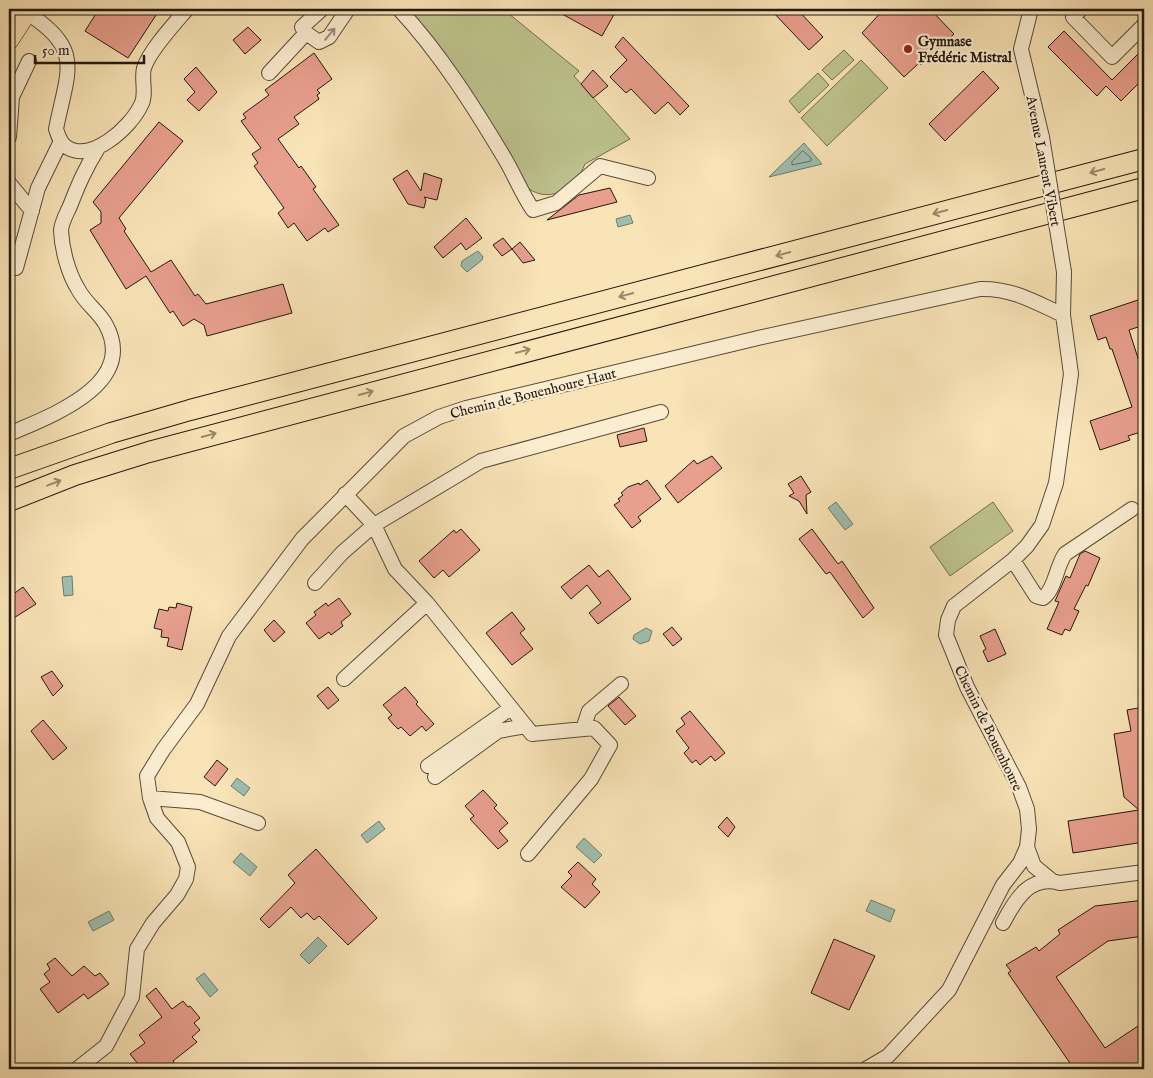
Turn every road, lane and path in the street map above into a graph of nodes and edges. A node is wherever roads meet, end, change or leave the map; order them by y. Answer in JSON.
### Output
{"nodes":[{"id":1,"x":187,"y":9,"type":"edge"},
{"id":2,"x":322,"y":9,"type":"edge"},
{"id":3,"x":348,"y":9,"type":"edge"},
{"id":4,"x":399,"y":9,"type":"edge"},
{"id":5,"x":1031,"y":9,"type":"edge"},
{"id":6,"x":1081,"y":9,"type":"edge"},
{"id":7,"x":28,"y":11,"type":"edge"},
{"id":8,"x":1144,"y":25,"type":"edge"},
{"id":9,"x":306,"y":33,"type":"junction"},
{"id":10,"x":9,"y":41,"type":"edge"},
{"id":11,"x":29,"y":61,"type":"dead end"},
{"id":12,"x":269,"y":73,"type":"dead end"},
{"id":13,"x":9,"y":137,"type":"edge"},
{"id":14,"x":61,"y":141,"type":"junction"},
{"id":15,"x":98,"y":148,"type":"junction"},
{"id":16,"x":1144,"y":159,"type":"edge"},
{"id":17,"x":648,"y":178,"type":"dead end"},
{"id":18,"x":9,"y":183,"type":"edge"},
{"id":19,"x":1144,"y":188,"type":"edge"},
{"id":20,"x":32,"y":211,"type":"junction"},
{"id":21,"x":16,"y":268,"type":"dead end"},
{"id":22,"x":1063,"y":315,"type":"junction"},
{"id":23,"x":662,"y":412,"type":"dead end"},
{"id":24,"x":9,"y":434,"type":"edge"},
{"id":25,"x":9,"y":469,"type":"edge"},
{"id":26,"x":346,"y":494,"type":"junction"},
{"id":27,"x":9,"y":501,"type":"edge"},
{"id":28,"x":1132,"y":509,"type":"dead end"},
{"id":29,"x":374,"y":525,"type":"junction"},
{"id":30,"x":1013,"y":560,"type":"junction"},
{"id":31,"x":315,"y":583,"type":"dead end"},
{"id":32,"x":427,"y":602,"type":"junction"},
{"id":33,"x":344,"y":679,"type":"dead end"},
{"id":34,"x":621,"y":684,"type":"dead end"},
{"id":35,"x":512,"y":708,"type":"junction"},
{"id":36,"x":526,"y":726,"type":"junction"},
{"id":37,"x":583,"y":729,"type":"junction"},
{"id":38,"x":150,"y":798,"type":"junction"},
{"id":39,"x":258,"y":824,"type":"dead end"},
{"id":40,"x":1027,"y":847,"type":"junction"},
{"id":41,"x":528,"y":854,"type":"dead end"},
{"id":42,"x":1144,"y":872,"type":"edge"},
{"id":43,"x":1050,"y":880,"type":"junction"},
{"id":44,"x":1003,"y":923,"type":"dead end"},
{"id":45,"x":77,"y":1069,"type":"edge"},
{"id":46,"x":866,"y":1069,"type":"edge"}],
"edges":[{"from":1,"to":15,"type":"street"},
{"from":2,"to":9,"type":"street"},
{"from":9,"to":3,"type":"street","one_way":true},
{"from":4,"to":17,"type":"street"},
{"from":5,"to":22,"type":"street","name":"Avenue Laurent Vibert","bridge":true},
{"from":6,"to":8,"type":"street"},
{"from":7,"to":10,"type":"main road"},
{"from":7,"to":14,"type":"street"},
{"from":9,"to":12,"type":"street"},
{"from":11,"to":13,"type":"street"},
{"from":14,"to":15,"type":"street"},
{"from":14,"to":20,"type":"street"},
{"from":15,"to":24,"type":"street"},
{"from":16,"to":25,"type":"highway","one_way":true},
{"from":18,"to":20,"type":"street"},
{"from":27,"to":19,"type":"highway","one_way":true},
{"from":20,"to":21,"type":"street"},
{"from":22,"to":26,"type":"street","name":"Chemin de Bouenhoure Haut"},
{"from":22,"to":30,"type":"street","name":"Chemin de Bouenhoure"},
{"from":23,"to":29,"type":"street"},
{"from":26,"to":29,"type":"street"},
{"from":26,"to":38,"type":"street","name":"Chemin de Bouenhoure Haut"},
{"from":28,"to":30,"type":"street"},
{"from":29,"to":31,"type":"street"},
{"from":29,"to":32,"type":"street"},
{"from":30,"to":40,"type":"street","name":"Chemin de Bouenhoure"},
{"from":32,"to":33,"type":"street"},
{"from":32,"to":35,"type":"street"},
{"from":34,"to":37,"type":"street"},
{"from":35,"to":36,"type":"street"},
{"from":35,"to":36,"type":"street"},
{"from":36,"to":37,"type":"street"},
{"from":37,"to":41,"type":"street"},
{"from":38,"to":39,"type":"street"},
{"from":38,"to":45,"type":"street","name":"Chemin de Bouenhoure Haut"},
{"from":40,"to":43,"type":"street"},
{"from":40,"to":46,"type":"street","name":"Chemin de Bouenhoure"},
{"from":42,"to":43,"type":"street"},
{"from":43,"to":44,"type":"street"}]}
